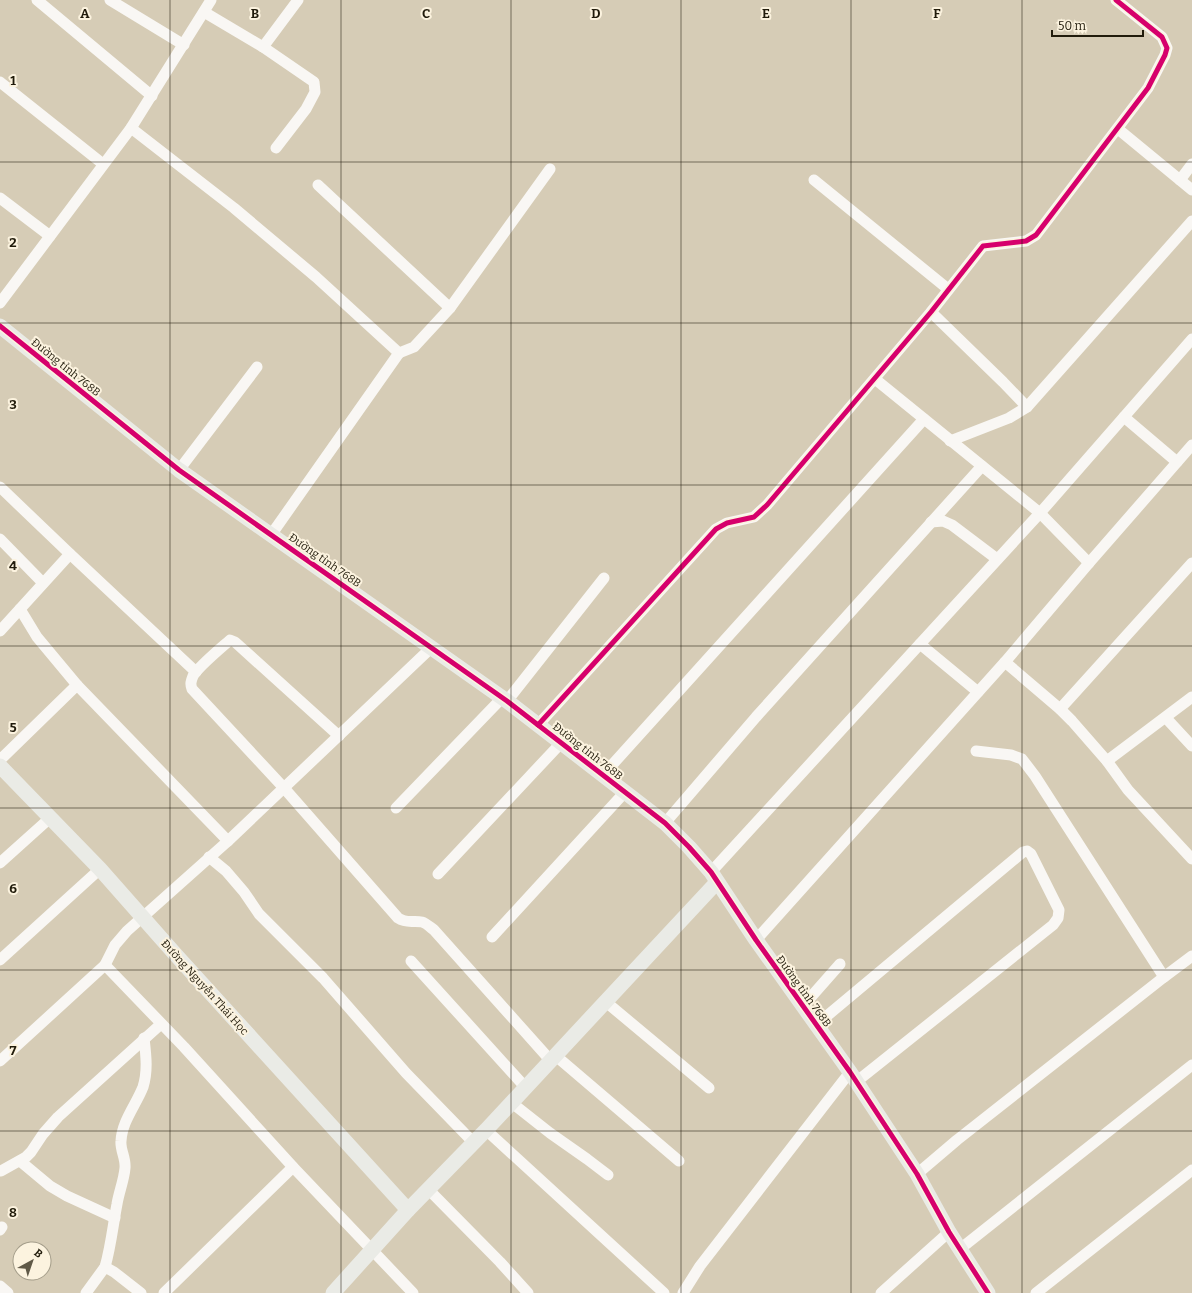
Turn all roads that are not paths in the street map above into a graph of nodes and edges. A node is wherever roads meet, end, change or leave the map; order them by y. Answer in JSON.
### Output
{"nodes":[{"id":1,"x":37,"y":0,"type":"edge"},
{"id":2,"x":110,"y":0,"type":"edge"},
{"id":3,"x":211,"y":0,"type":"edge"},
{"id":4,"x":298,"y":0,"type":"edge"},
{"id":5,"x":1116,"y":0,"type":"edge"},
{"id":6,"x":204,"y":12,"type":"junction"},
{"id":7,"x":184,"y":45,"type":"junction"},
{"id":8,"x":263,"y":47,"type":"junction"},
{"id":9,"x":0,"y":82,"type":"edge"},
{"id":10,"x":152,"y":96,"type":"junction"},
{"id":11,"x":131,"y":128,"type":"junction"},
{"id":12,"x":1118,"y":129,"type":"junction"},
{"id":13,"x":276,"y":148,"type":"dead end"},
{"id":14,"x":104,"y":164,"type":"junction"},
{"id":15,"x":1192,"y":164,"type":"edge"},
{"id":16,"x":550,"y":169,"type":"dead end"},
{"id":17,"x":814,"y":180,"type":"dead end"},
{"id":18,"x":1180,"y":180,"type":"junction"},
{"id":19,"x":318,"y":185,"type":"dead end"},
{"id":20,"x":1192,"y":190,"type":"edge"},
{"id":21,"x":0,"y":198,"type":"edge"},
{"id":22,"x":1192,"y":221,"type":"edge"},
{"id":23,"x":50,"y":236,"type":"junction"},
{"id":24,"x":948,"y":289,"type":"junction"},
{"id":25,"x":0,"y":303,"type":"edge"},
{"id":26,"x":450,"y":308,"type":"junction"},
{"id":27,"x":931,"y":312,"type":"junction"},
{"id":28,"x":0,"y":326,"type":"edge"},
{"id":29,"x":1192,"y":340,"type":"edge"},
{"id":30,"x":399,"y":353,"type":"junction"},
{"id":31,"x":257,"y":367,"type":"dead end"},
{"id":32,"x":875,"y":379,"type":"junction"},
{"id":33,"x":1027,"y":407,"type":"junction"},
{"id":34,"x":1124,"y":417,"type":"junction"},
{"id":35,"x":924,"y":419,"type":"junction"},
{"id":36,"x":950,"y":441,"type":"junction"},
{"id":37,"x":1192,"y":445,"type":"edge"},
{"id":38,"x":1177,"y":462,"type":"junction"},
{"id":39,"x":982,"y":466,"type":"junction"},
{"id":40,"x":179,"y":470,"type":"junction"},
{"id":41,"x":0,"y":486,"type":"edge"},
{"id":42,"x":1040,"y":513,"type":"junction"},
{"id":43,"x":931,"y":522,"type":"junction"},
{"id":44,"x":271,"y":535,"type":"junction"},
{"id":45,"x":0,"y":539,"type":"edge"},
{"id":46,"x":70,"y":554,"type":"junction"},
{"id":47,"x":997,"y":559,"type":"junction"},
{"id":48,"x":1088,"y":563,"type":"junction"},
{"id":49,"x":1192,"y":563,"type":"edge"},
{"id":50,"x":604,"y":578,"type":"dead end"},
{"id":51,"x":43,"y":583,"type":"junction"},
{"id":52,"x":20,"y":609,"type":"junction"},
{"id":53,"x":0,"y":631,"type":"edge"},
{"id":54,"x":920,"y":644,"type":"junction"},
{"id":55,"x":432,"y":648,"type":"junction"},
{"id":56,"x":1005,"y":662,"type":"junction"},
{"id":57,"x":196,"y":672,"type":"junction"},
{"id":58,"x":77,"y":685,"type":"junction"},
{"id":59,"x":978,"y":692,"type":"junction"},
{"id":60,"x":1192,"y":697,"type":"edge"},
{"id":61,"x":505,"y":700,"type":"junction"},
{"id":62,"x":1060,"y":709,"type":"junction"},
{"id":63,"x":1166,"y":718,"type":"junction"},
{"id":64,"x":538,"y":725,"type":"junction"},
{"id":65,"x":339,"y":736,"type":"junction"},
{"id":66,"x":561,"y":743,"type":"junction"},
{"id":67,"x":1192,"y":746,"type":"edge"},
{"id":68,"x":976,"y":751,"type":"dead end"},
{"id":69,"x":0,"y":760,"type":"edge"},
{"id":70,"x":1107,"y":761,"type":"junction"},
{"id":71,"x":0,"y":766,"type":"edge"},
{"id":72,"x":603,"y":775,"type":"junction"},
{"id":73,"x":284,"y":788,"type":"junction"},
{"id":74,"x":625,"y":792,"type":"junction"},
{"id":75,"x":396,"y":808,"type":"dead end"},
{"id":76,"x":50,"y":818,"type":"junction"},
{"id":77,"x":665,"y":822,"type":"junction"},
{"id":78,"x":228,"y":840,"type":"junction"},
{"id":79,"x":209,"y":857,"type":"junction"},
{"id":80,"x":1192,"y":859,"type":"edge"},
{"id":81,"x":0,"y":863,"type":"edge"},
{"id":82,"x":100,"y":869,"type":"junction"},
{"id":83,"x":438,"y":874,"type":"dead end"},
{"id":84,"x":714,"y":877,"type":"junction"},
{"id":85,"x":142,"y":916,"type":"junction"},
{"id":86,"x":492,"y":937,"type":"dead end"},
{"id":87,"x":756,"y":940,"type":"junction"},
{"id":88,"x":1192,"y":956,"type":"edge"},
{"id":89,"x":0,"y":960,"type":"edge"},
{"id":90,"x":411,"y":961,"type":"dead end"},
{"id":91,"x":105,"y":964,"type":"junction"},
{"id":92,"x":840,"y":964,"type":"dead end"},
{"id":93,"x":1164,"y":977,"type":"junction"},
{"id":94,"x":606,"y":1002,"type":"junction"},
{"id":95,"x":803,"y":1006,"type":"junction"},
{"id":96,"x":161,"y":1024,"type":"junction"},
{"id":97,"x":816,"y":1025,"type":"junction"},
{"id":98,"x":144,"y":1038,"type":"junction"},
{"id":99,"x":553,"y":1058,"type":"junction"},
{"id":100,"x":0,"y":1061,"type":"edge"},
{"id":101,"x":1192,"y":1065,"type":"edge"},
{"id":102,"x":853,"y":1077,"type":"junction"},
{"id":103,"x":526,"y":1088,"type":"junction"},
{"id":104,"x":709,"y":1088,"type":"dead end"},
{"id":105,"x":512,"y":1103,"type":"junction"},
{"id":106,"x":486,"y":1130,"type":"junction"},
{"id":107,"x":474,"y":1143,"type":"junction"},
{"id":108,"x":20,"y":1161,"type":"junction"},
{"id":109,"x":679,"y":1161,"type":"dead end"},
{"id":110,"x":293,"y":1167,"type":"junction"},
{"id":111,"x":1192,"y":1170,"type":"edge"},
{"id":112,"x":1,"y":1171,"type":"dead end"},
{"id":113,"x":917,"y":1174,"type":"junction"},
{"id":114,"x":608,"y":1175,"type":"dead end"},
{"id":115,"x":428,"y":1189,"type":"junction"},
{"id":116,"x":408,"y":1210,"type":"junction"},
{"id":117,"x":115,"y":1218,"type":"junction"},
{"id":118,"x":949,"y":1232,"type":"junction"},
{"id":119,"x":960,"y":1249,"type":"junction"},
{"id":120,"x":371,"y":1250,"type":"junction"},
{"id":121,"x":105,"y":1267,"type":"junction"},
{"id":122,"x":0,"y":1286,"type":"edge"},
{"id":123,"x":8,"y":1293,"type":"edge"},
{"id":124,"x":86,"y":1293,"type":"edge"},
{"id":125,"x":141,"y":1293,"type":"edge"},
{"id":126,"x":164,"y":1293,"type":"edge"},
{"id":127,"x":333,"y":1293,"type":"edge"},
{"id":128,"x":413,"y":1293,"type":"edge"},
{"id":129,"x":528,"y":1293,"type":"edge"},
{"id":130,"x":664,"y":1293,"type":"edge"},
{"id":131,"x":683,"y":1293,"type":"edge"},
{"id":132,"x":881,"y":1293,"type":"edge"},
{"id":133,"x":988,"y":1293,"type":"edge"},
{"id":134,"x":1036,"y":1293,"type":"edge"}],
"edges":[{"from":1,"to":10,"type":"street"},
{"from":2,"to":7,"type":"street"},
{"from":3,"to":6,"type":"street"},
{"from":4,"to":8,"type":"street"},
{"from":5,"to":12,"type":"street"},
{"from":6,"to":7,"type":"street"},
{"from":6,"to":8,"type":"street"},
{"from":7,"to":10,"type":"street"},
{"from":8,"to":13,"type":"street"},
{"from":9,"to":14,"type":"street"},
{"from":10,"to":11,"type":"street"},
{"from":11,"to":14,"type":"street"},
{"from":11,"to":30,"type":"street"},
{"from":12,"to":18,"type":"street"},
{"from":12,"to":24,"type":"street"},
{"from":14,"to":23,"type":"street"},
{"from":15,"to":18,"type":"street"},
{"from":16,"to":26,"type":"street"},
{"from":17,"to":24,"type":"street"},
{"from":18,"to":20,"type":"street"},
{"from":19,"to":26,"type":"street"},
{"from":21,"to":23,"type":"street"},
{"from":22,"to":33,"type":"street"},
{"from":23,"to":25,"type":"street"},
{"from":24,"to":27,"type":"street"},
{"from":26,"to":30,"type":"street"},
{"from":27,"to":32,"type":"street"},
{"from":27,"to":33,"type":"street"},
{"from":28,"to":40,"type":"street","name":"Đường tỉnh 768B"},
{"from":29,"to":34,"type":"street"},
{"from":30,"to":44,"type":"street"},
{"from":31,"to":40,"type":"street"},
{"from":32,"to":35,"type":"street"},
{"from":32,"to":64,"type":"street"},
{"from":33,"to":36,"type":"street"},
{"from":34,"to":38,"type":"street"},
{"from":34,"to":42,"type":"street"},
{"from":35,"to":36,"type":"street"},
{"from":35,"to":72,"type":"street"},
{"from":36,"to":39,"type":"street"},
{"from":37,"to":38,"type":"street"},
{"from":38,"to":48,"type":"street"},
{"from":39,"to":42,"type":"street"},
{"from":39,"to":43,"type":"street"},
{"from":40,"to":44,"type":"street","name":"Đường tỉnh 768B"},
{"from":41,"to":46,"type":"street"},
{"from":42,"to":47,"type":"street"},
{"from":42,"to":48,"type":"street"},
{"from":43,"to":47,"type":"street"},
{"from":43,"to":77,"type":"street"},
{"from":44,"to":55,"type":"street","name":"Đường tỉnh 768B"},
{"from":45,"to":51,"type":"street"},
{"from":46,"to":51,"type":"street"},
{"from":46,"to":57,"type":"street"},
{"from":47,"to":54,"type":"street"},
{"from":48,"to":56,"type":"street"},
{"from":49,"to":62,"type":"street"},
{"from":50,"to":61,"type":"street"},
{"from":51,"to":52,"type":"street"},
{"from":52,"to":53,"type":"street"},
{"from":52,"to":58,"type":"street"},
{"from":54,"to":59,"type":"street"},
{"from":54,"to":84,"type":"street"},
{"from":55,"to":61,"type":"street","name":"Đường tỉnh 768B"},
{"from":55,"to":65,"type":"street"},
{"from":56,"to":59,"type":"street"},
{"from":56,"to":62,"type":"street"},
{"from":57,"to":65,"type":"street"},
{"from":57,"to":73,"type":"street"},
{"from":58,"to":69,"type":"street"},
{"from":58,"to":78,"type":"street"},
{"from":59,"to":87,"type":"street"},
{"from":60,"to":63,"type":"street"},
{"from":61,"to":64,"type":"street","name":"Đường tỉnh 768B"},
{"from":61,"to":75,"type":"street"},
{"from":62,"to":70,"type":"street"},
{"from":63,"to":67,"type":"street"},
{"from":63,"to":70,"type":"street"},
{"from":64,"to":66,"type":"street","name":"Đường tỉnh 768B"},
{"from":65,"to":73,"type":"street"},
{"from":66,"to":72,"type":"street","name":"Đường tỉnh 768B"},
{"from":66,"to":83,"type":"street"},
{"from":68,"to":93,"type":"street"},
{"from":70,"to":80,"type":"street"},
{"from":71,"to":76,"type":"street","name":"Đường Nguyễn Thái Học"},
{"from":72,"to":74,"type":"street","name":"Đường tỉnh 768B"},
{"from":73,"to":78,"type":"street"},
{"from":73,"to":99,"type":"street"},
{"from":74,"to":77,"type":"street","name":"Đường tỉnh 768B"},
{"from":74,"to":86,"type":"street"},
{"from":76,"to":81,"type":"street"},
{"from":76,"to":82,"type":"street","name":"Đường Nguyễn Thái Học"},
{"from":77,"to":84,"type":"street","name":"Đường tỉnh 768B"},
{"from":78,"to":79,"type":"street"},
{"from":79,"to":85,"type":"street"},
{"from":79,"to":107,"type":"street"},
{"from":82,"to":85,"type":"street","name":"Đường Nguyễn Thái Học"},
{"from":82,"to":89,"type":"street"},
{"from":84,"to":87,"type":"street","name":"Đường tỉnh 768B"},
{"from":84,"to":94,"type":"street"},
{"from":85,"to":91,"type":"street"},
{"from":85,"to":116,"type":"street","name":"Đường Nguyễn Thái Học"},
{"from":87,"to":95,"type":"street","name":"Đường tỉnh 768B"},
{"from":88,"to":93,"type":"street"},
{"from":90,"to":103,"type":"street"},
{"from":91,"to":96,"type":"street"},
{"from":91,"to":100,"type":"street"},
{"from":92,"to":95,"type":"street"},
{"from":93,"to":113,"type":"street"},
{"from":94,"to":99,"type":"street"},
{"from":94,"to":104,"type":"street"},
{"from":95,"to":97,"type":"street","name":"Đường tỉnh 768B"},
{"from":96,"to":98,"type":"street"},
{"from":96,"to":110,"type":"street"},
{"from":97,"to":102,"type":"street","name":"Đường tỉnh 768B"},
{"from":97,"to":102,"type":"street"},
{"from":98,"to":108,"type":"street"},
{"from":98,"to":117,"type":"street"},
{"from":99,"to":103,"type":"street"},
{"from":99,"to":109,"type":"street"},
{"from":101,"to":119,"type":"street"},
{"from":102,"to":113,"type":"street","name":"Đường tỉnh 768B"},
{"from":102,"to":131,"type":"street"},
{"from":103,"to":105,"type":"street"},
{"from":105,"to":106,"type":"street"},
{"from":105,"to":114,"type":"street"},
{"from":106,"to":107,"type":"street"},
{"from":106,"to":130,"type":"street"},
{"from":107,"to":115,"type":"street"},
{"from":108,"to":112,"type":"street"},
{"from":108,"to":117,"type":"street"},
{"from":110,"to":120,"type":"street"},
{"from":110,"to":126,"type":"street"},
{"from":111,"to":134,"type":"street"},
{"from":113,"to":118,"type":"street","name":"Đường tỉnh 768B"},
{"from":115,"to":116,"type":"street"},
{"from":115,"to":129,"type":"street"},
{"from":116,"to":120,"type":"street"},
{"from":117,"to":121,"type":"street"},
{"from":118,"to":119,"type":"street","name":"Đường tỉnh 768B"},
{"from":118,"to":132,"type":"street"},
{"from":119,"to":133,"type":"street","name":"Đường tỉnh 768B"},
{"from":120,"to":127,"type":"street"},
{"from":120,"to":128,"type":"street"},
{"from":121,"to":124,"type":"street"},
{"from":121,"to":125,"type":"street"},
{"from":122,"to":123,"type":"street"}]}
